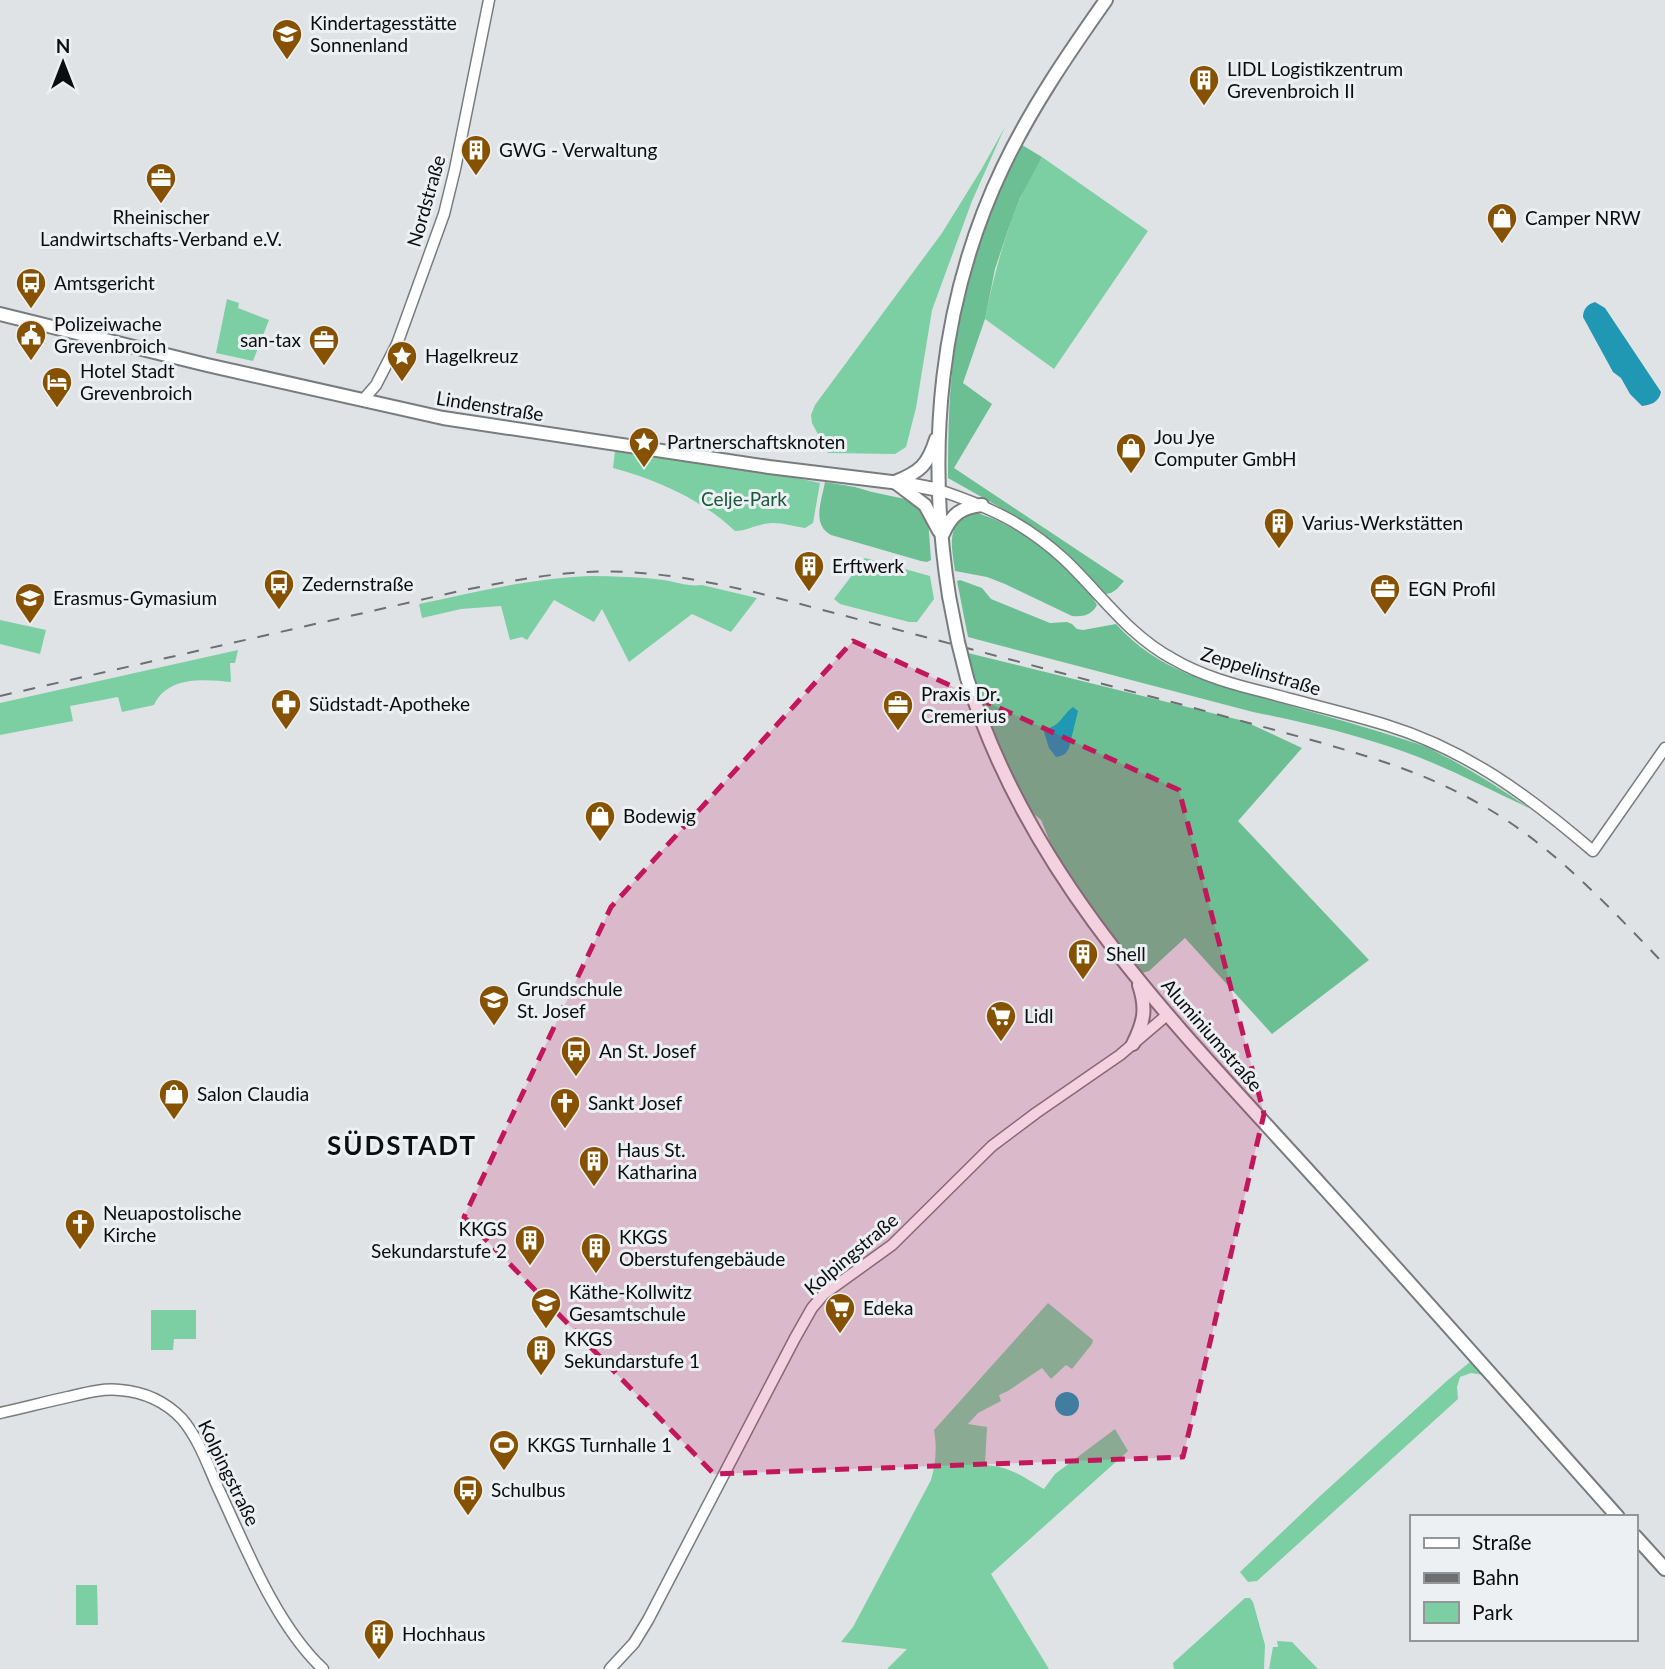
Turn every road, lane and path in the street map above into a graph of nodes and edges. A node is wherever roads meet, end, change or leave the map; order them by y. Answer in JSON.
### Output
{"nodes":[{"id":1,"x":489,"y":0,"type":"edge"},
{"id":2,"x":1106,"y":0,"type":"edge"},
{"id":3,"x":0,"y":314,"type":"edge"},
{"id":4,"x":363,"y":400,"type":"junction"},
{"id":5,"x":939,"y":428,"type":"junction"},
{"id":6,"x":895,"y":482,"type":"junction"},
{"id":7,"x":939,"y":490,"type":"junction"},
{"id":8,"x":982,"y":505,"type":"junction"},
{"id":9,"x":942,"y":541,"type":"junction"},
{"id":10,"x":1665,"y":748,"type":"edge"},
{"id":11,"x":1137,"y":978,"type":"junction"},
{"id":12,"x":1167,"y":1015,"type":"junction"},
{"id":13,"x":1133,"y":1044,"type":"junction"},
{"id":14,"x":0,"y":1413,"type":"edge"},
{"id":15,"x":1616,"y":1515,"type":"edge"},
{"id":16,"x":1637,"y":1538,"type":"edge"},
{"id":17,"x":1665,"y":1569,"type":"edge"},
{"id":18,"x":323,"y":1669,"type":"edge"},
{"id":19,"x":610,"y":1669,"type":"edge"}],
"edges":[{"from":1,"to":4,"type":"street","name":"Nordstraße"},
{"from":2,"to":5,"type":"main road"},
{"from":3,"to":4,"type":"main road","name":"Lindenstraße"},
{"from":4,"to":6,"type":"main road","name":"Lindenstraße"},
{"from":5,"to":6,"type":"main road"},
{"from":5,"to":7,"type":"main road","name":"Aluminiumstraße"},
{"from":6,"to":7,"type":"main road","name":"Lindenstraße"},
{"from":6,"to":9,"type":"main road"},
{"from":7,"to":8,"type":"street","name":"Zeppelinstraße"},
{"from":7,"to":9,"type":"main road","name":"Aluminiumstraße"},
{"from":8,"to":9,"type":"main road"},
{"from":8,"to":10,"type":"street","name":"Zeppelinstraße"},
{"from":9,"to":11,"type":"main road","name":"Aluminiumstraße","bridge":true},
{"from":11,"to":12,"type":"main road","name":"Aluminiumstraße"},
{"from":11,"to":13,"type":"main road"},
{"from":12,"to":13,"type":"street","name":"Kolpingstraße"},
{"from":12,"to":15,"type":"main road","name":"Aluminiumstraße"},
{"from":13,"to":19,"type":"street","name":"Kolpingstraße"},
{"from":14,"to":18,"type":"street","name":"Kolpingstraße"},
{"from":16,"to":17,"type":"main road"}]}
